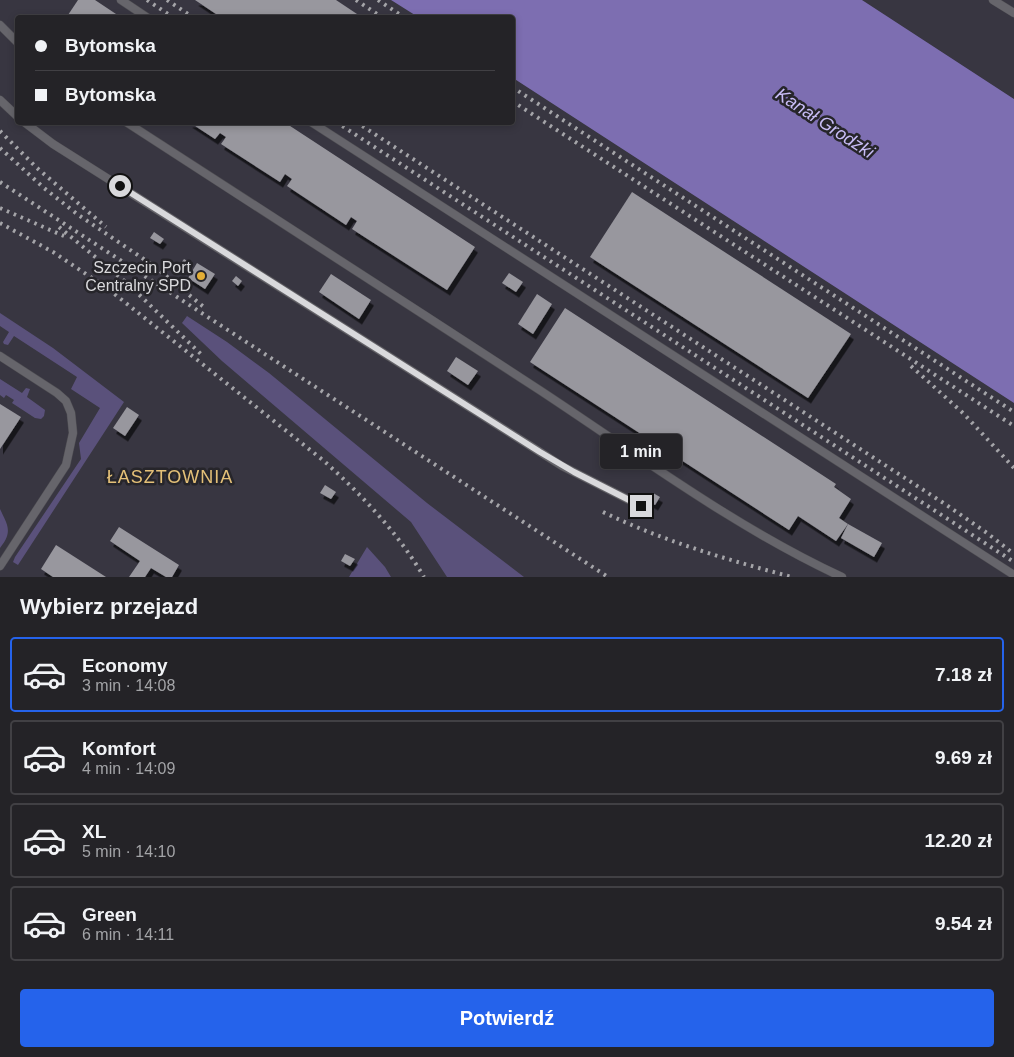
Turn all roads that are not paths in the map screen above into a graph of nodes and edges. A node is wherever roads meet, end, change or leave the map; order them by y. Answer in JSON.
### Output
{"nodes":[{"id":1,"x":121,"y":0,"type":"edge"},
{"id":2,"x":994,"y":0,"type":"edge"},
{"id":3,"x":1014,"y":13,"type":"edge"},
{"id":4,"x":144,"y":15,"type":"edge"},
{"id":5,"x":0,"y":25,"type":"edge"},
{"id":6,"x":15,"y":40,"type":"edge"},
{"id":7,"x":0,"y":100,"type":"edge"},
{"id":8,"x":15,"y":114,"type":"edge"},
{"id":9,"x":28,"y":125,"type":"edge"},
{"id":10,"x":131,"y":125,"type":"edge"},
{"id":11,"x":316,"y":125,"type":"edge"},
{"id":12,"x":0,"y":356,"type":"edge"},
{"id":13,"x":641,"y":506,"type":"dead end"},
{"id":14,"x":0,"y":566,"type":"edge"},
{"id":15,"x":1014,"y":575,"type":"edge"},
{"id":16,"x":842,"y":577,"type":"edge"}],
"edges":[{"from":1,"to":4,"type":"lane"},
{"from":2,"to":3,"type":"lane"},
{"from":5,"to":6,"type":"lane"},
{"from":7,"to":8,"type":"lane"},
{"from":9,"to":13,"type":"lane"},
{"from":10,"to":16,"type":"lane"},
{"from":11,"to":15,"type":"lane"},
{"from":12,"to":14,"type":"lane"}]}
